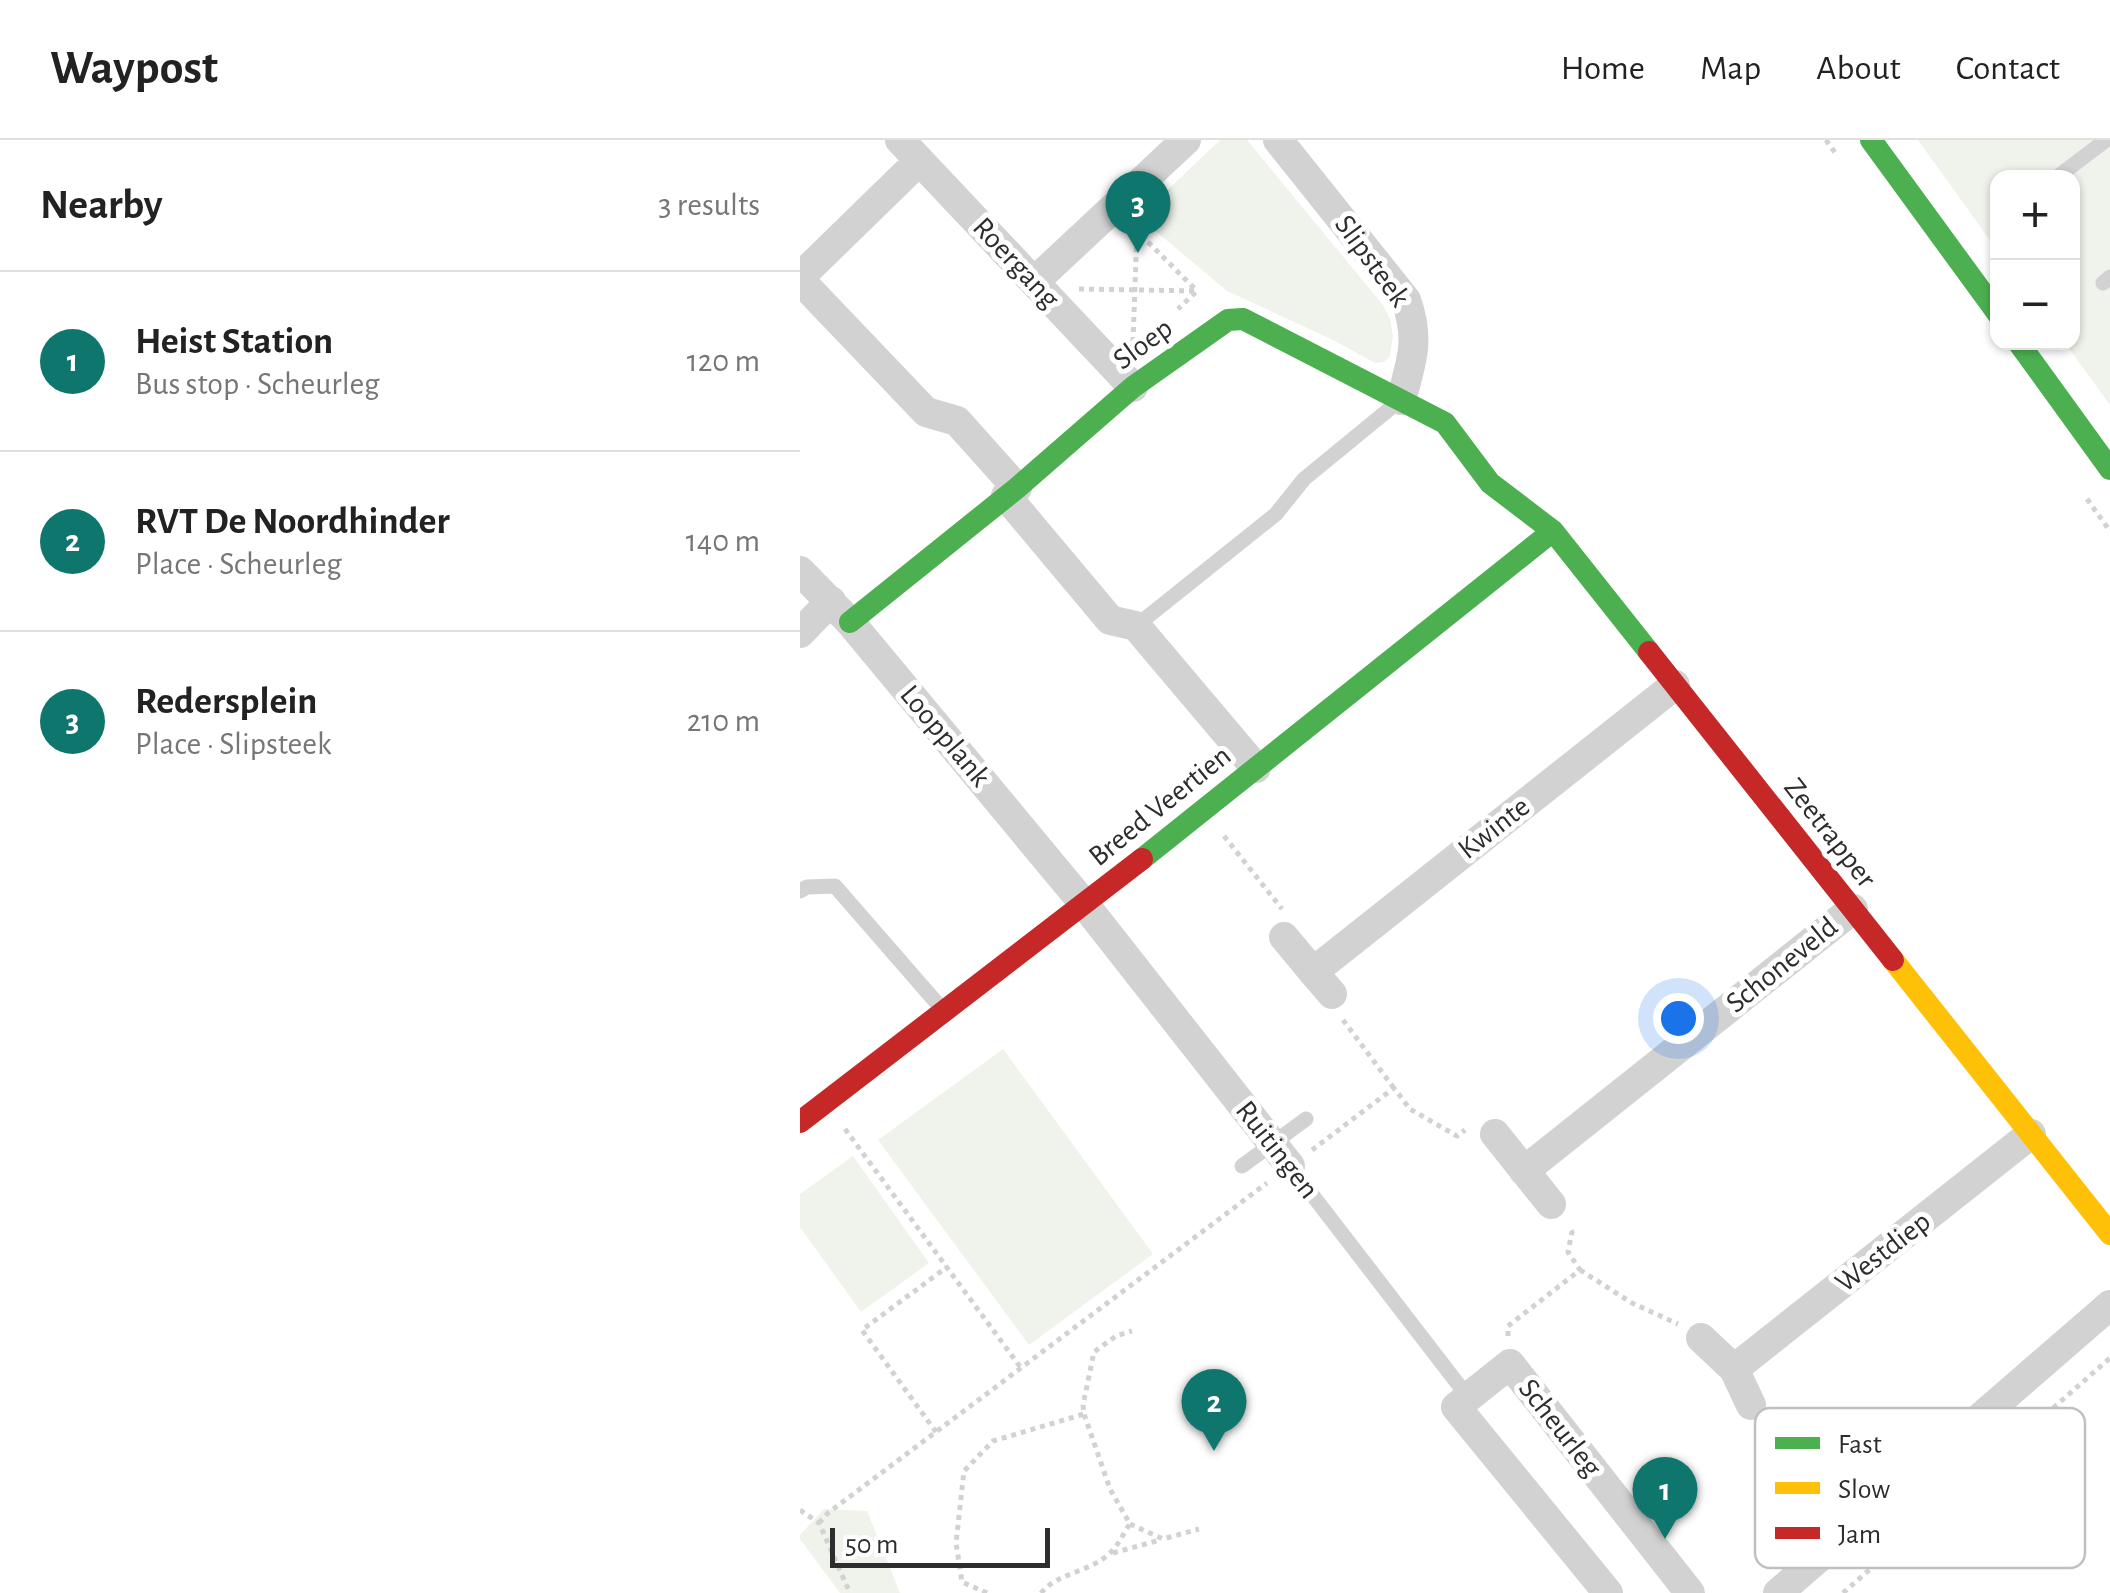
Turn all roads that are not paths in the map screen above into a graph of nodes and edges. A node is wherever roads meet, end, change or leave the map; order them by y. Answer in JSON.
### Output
{"nodes":[{"id":1,"x":1186,"y":140,"type":"edge"},
{"id":2,"x":1278,"y":140,"type":"edge"},
{"id":3,"x":1871,"y":140,"type":"edge"},
{"id":4,"x":2106,"y":140,"type":"edge"},
{"id":5,"x":909,"y":150,"type":"edge"},
{"id":6,"x":2067,"y":170,"type":"edge"},
{"id":7,"x":800,"y":278,"type":"edge"},
{"id":8,"x":1034,"y":282,"type":"junction"},
{"id":9,"x":1990,"y":303,"type":"edge"},
{"id":10,"x":2024,"y":350,"type":"edge"},
{"id":11,"x":1133,"y":386,"type":"junction"},
{"id":12,"x":1402,"y":400,"type":"junction"},
{"id":13,"x":2110,"y":469,"type":"edge"},
{"id":14,"x":1011,"y":492,"type":"junction"},
{"id":15,"x":1553,"y":531,"type":"junction"},
{"id":16,"x":800,"y":571,"type":"edge"},
{"id":17,"x":841,"y":612,"type":"junction"},
{"id":18,"x":1136,"y":626,"type":"junction"},
{"id":19,"x":800,"y":633,"type":"edge"},
{"id":20,"x":1675,"y":684,"type":"junction"},
{"id":21,"x":1256,"y":768,"type":"junction"},
{"id":22,"x":802,"y":886,"type":"edge"},
{"id":23,"x":1085,"y":905,"type":"junction"},
{"id":24,"x":1853,"y":909,"type":"junction"},
{"id":25,"x":1284,"y":938,"type":"road end"},
{"id":26,"x":944,"y":1012,"type":"junction"},
{"id":27,"x":1306,"y":1119,"type":"dead end"},
{"id":28,"x":800,"y":1122,"type":"edge"},
{"id":29,"x":1495,"y":1134,"type":"road end"},
{"id":30,"x":2031,"y":1134,"type":"junction"},
{"id":31,"x":1284,"y":1162,"type":"junction"},
{"id":32,"x":1242,"y":1166,"type":"dead end"},
{"id":33,"x":1524,"y":1171,"type":"junction"},
{"id":34,"x":1552,"y":1204,"type":"road end"},
{"id":35,"x":2110,"y":1234,"type":"edge"},
{"id":36,"x":2110,"y":1304,"type":"edge"},
{"id":37,"x":1700,"y":1338,"type":"road end"},
{"id":38,"x":1734,"y":1369,"type":"junction"},
{"id":39,"x":1468,"y":1397,"type":"junction"},
{"id":40,"x":1751,"y":1405,"type":"road end"},
{"id":41,"x":1990,"y":1408,"type":"edge"},
{"id":42,"x":1807,"y":1568,"type":"edge"},
{"id":43,"x":1608,"y":1593,"type":"edge"},
{"id":44,"x":1690,"y":1593,"type":"edge"},
{"id":45,"x":1778,"y":1593,"type":"edge"}],
"edges":[{"from":1,"to":8,"type":"street"},
{"from":2,"to":12,"type":"street","name":"Slipsteek"},
{"from":3,"to":9,"type":"street"},
{"from":4,"to":6,"type":"lane"},
{"from":5,"to":7,"type":"street"},
{"from":5,"to":8,"type":"street","name":"Roergang"},
{"from":7,"to":14,"type":"street"},
{"from":8,"to":11,"type":"street","name":"Roergang"},
{"from":10,"to":13,"type":"street"},
{"from":11,"to":12,"type":"street","name":"Sloep"},
{"from":11,"to":14,"type":"street","name":"Sloep"},
{"from":12,"to":15,"type":"street","name":"Zeetrapper"},
{"from":12,"to":18,"type":"lane"},
{"from":14,"to":17,"type":"street","name":"Sloep"},
{"from":14,"to":18,"type":"street"},
{"from":15,"to":20,"type":"street","name":"Zeetrapper"},
{"from":15,"to":21,"type":"street","name":"Breed Veertien"},
{"from":16,"to":17,"type":"street","name":"Loopplank"},
{"from":17,"to":19,"type":"street"},
{"from":17,"to":23,"type":"street","name":"Loopplank"},
{"from":18,"to":21,"type":"street"},
{"from":20,"to":24,"type":"street","name":"Zeetrapper"},
{"from":20,"to":25,"type":"street","name":"Kwinte"},
{"from":21,"to":23,"type":"street","name":"Breed Veertien"},
{"from":22,"to":26,"type":"lane"},
{"from":23,"to":26,"type":"street","name":"Breed Veertien"},
{"from":23,"to":31,"type":"street","name":"Ruitingen"},
{"from":24,"to":30,"type":"street","name":"Zeetrapper"},
{"from":24,"to":33,"type":"street","name":"Schoneveld"},
{"from":26,"to":28,"type":"street","name":"Breed Veertien"},
{"from":27,"to":31,"type":"lane"},
{"from":29,"to":33,"type":"street"},
{"from":30,"to":35,"type":"street","name":"Zeetrapper"},
{"from":30,"to":38,"type":"street","name":"Westdiep"},
{"from":31,"to":32,"type":"lane"},
{"from":31,"to":39,"type":"lane","name":"Ruitingen"},
{"from":33,"to":34,"type":"street"},
{"from":36,"to":41,"type":"street"},
{"from":37,"to":38,"type":"street"},
{"from":38,"to":40,"type":"street"},
{"from":39,"to":43,"type":"street","name":"Scheurleg"},
{"from":39,"to":44,"type":"street","name":"Scheurleg"},
{"from":42,"to":45,"type":"street"}]}
